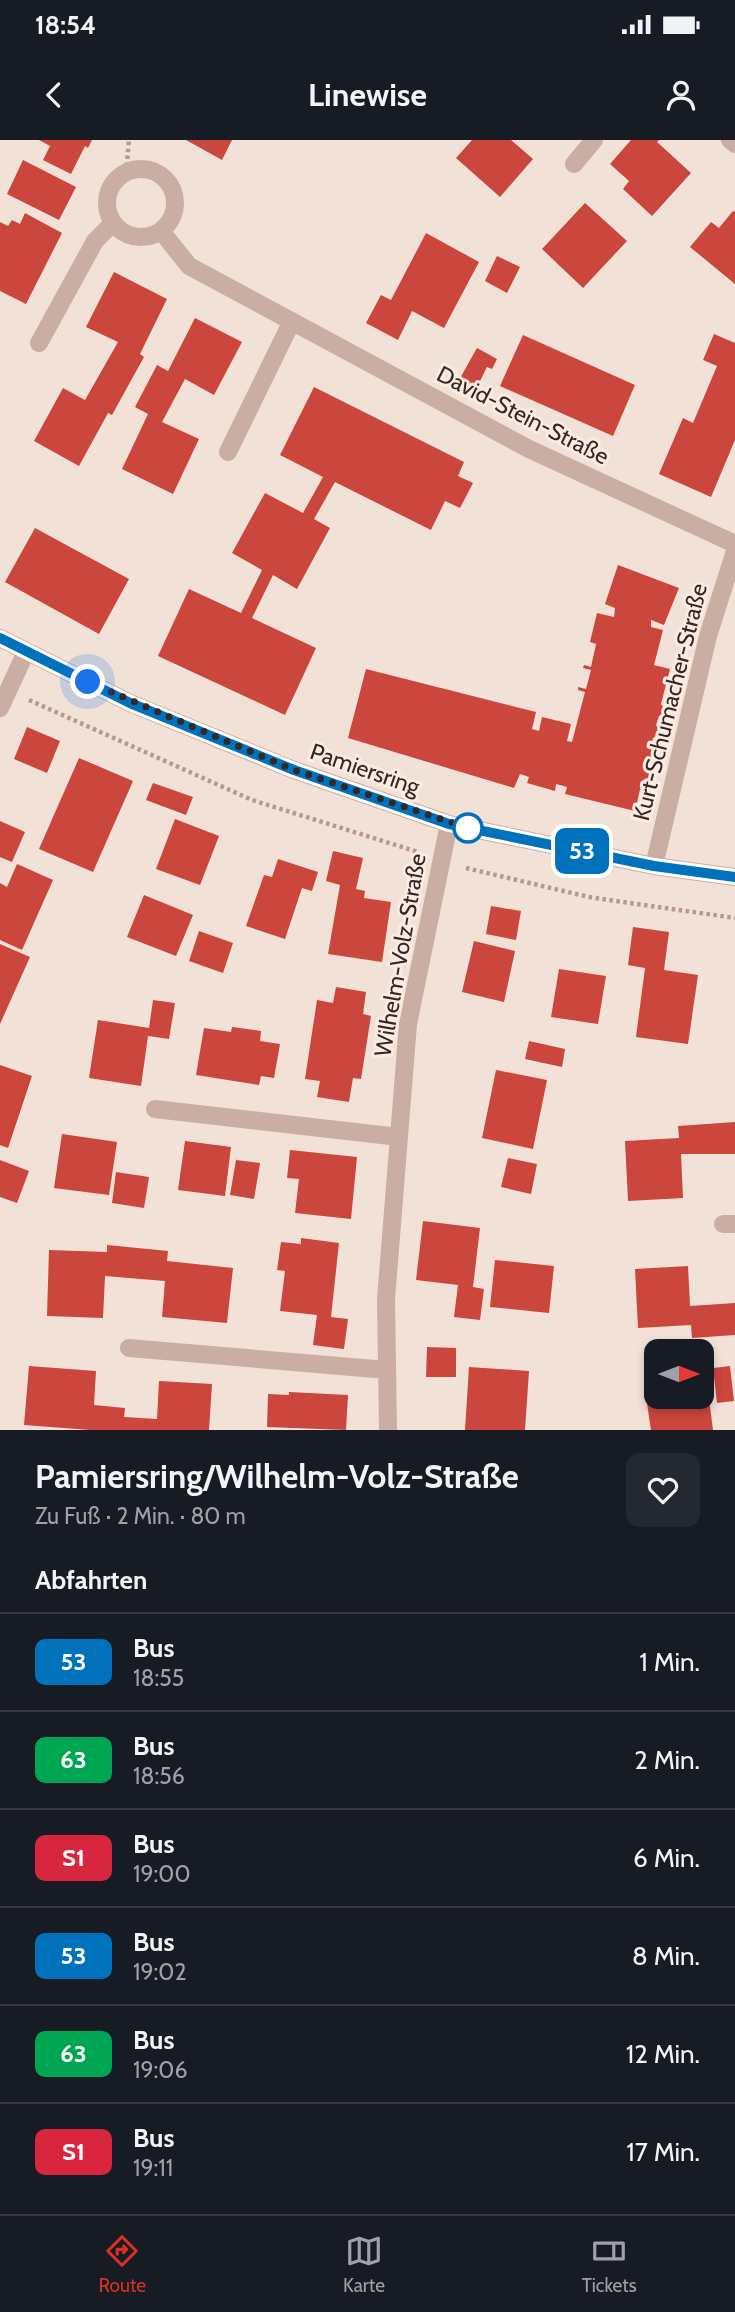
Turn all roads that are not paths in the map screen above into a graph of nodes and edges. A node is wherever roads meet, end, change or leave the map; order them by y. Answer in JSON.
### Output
{"nodes":[{"id":1,"x":594,"y":140,"type":"edge"},
{"id":2,"x":730,"y":140,"type":"edge"},
{"id":3,"x":735,"y":144,"type":"edge"},
{"id":4,"x":574,"y":164,"type":"dead end"},
{"id":5,"x":113,"y":223,"type":"junction"},
{"id":6,"x":162,"y":232,"type":"junction"},
{"id":7,"x":292,"y":321,"type":"junction"},
{"id":8,"x":39,"y":343,"type":"dead end"},
{"id":9,"x":229,"y":452,"type":"dead end"},
{"id":10,"x":735,"y":544,"type":"edge"},
{"id":11,"x":735,"y":551,"type":"edge"},
{"id":12,"x":0,"y":638,"type":"edge"},
{"id":13,"x":26,"y":652,"type":"junction"},
{"id":14,"x":0,"y":708,"type":"edge"},
{"id":15,"x":449,"y":824,"type":"junction"},
{"id":16,"x":654,"y":866,"type":"junction"},
{"id":17,"x":735,"y":877,"type":"edge"},
{"id":18,"x":155,"y":1109,"type":"dead end"},
{"id":19,"x":399,"y":1137,"type":"junction"},
{"id":20,"x":129,"y":1348,"type":"dead end"},
{"id":21,"x":387,"y":1370,"type":"junction"},
{"id":22,"x":388,"y":1430,"type":"edge"}],
"edges":[{"from":1,"to":4,"type":"street"},
{"from":2,"to":3,"type":"street"},
{"from":5,"to":6,"type":"street"},
{"from":5,"to":6,"type":"street"},
{"from":5,"to":8,"type":"street"},
{"from":6,"to":7,"type":"street","name":"David-Stein-Straße"},
{"from":7,"to":9,"type":"street"},
{"from":7,"to":10,"type":"street","name":"David-Stein-Straße"},
{"from":11,"to":16,"type":"street","name":"Kurt-Schumacher-Straße"},
{"from":12,"to":13,"type":"street","name":"Pamiersring"},
{"from":13,"to":14,"type":"street"},
{"from":13,"to":15,"type":"street","name":"Pamiersring"},
{"from":15,"to":16,"type":"street","name":"Pamiersring"},
{"from":15,"to":19,"type":"street","name":"Wilhelm-Volz-Straße"},
{"from":16,"to":17,"type":"street","name":"Pamiersring"},
{"from":18,"to":19,"type":"street"},
{"from":19,"to":21,"type":"street","name":"Wilhelm-Volz-Straße"},
{"from":20,"to":21,"type":"street"},
{"from":21,"to":22,"type":"street","name":"Wilhelm-Volz-Straße"}]}
